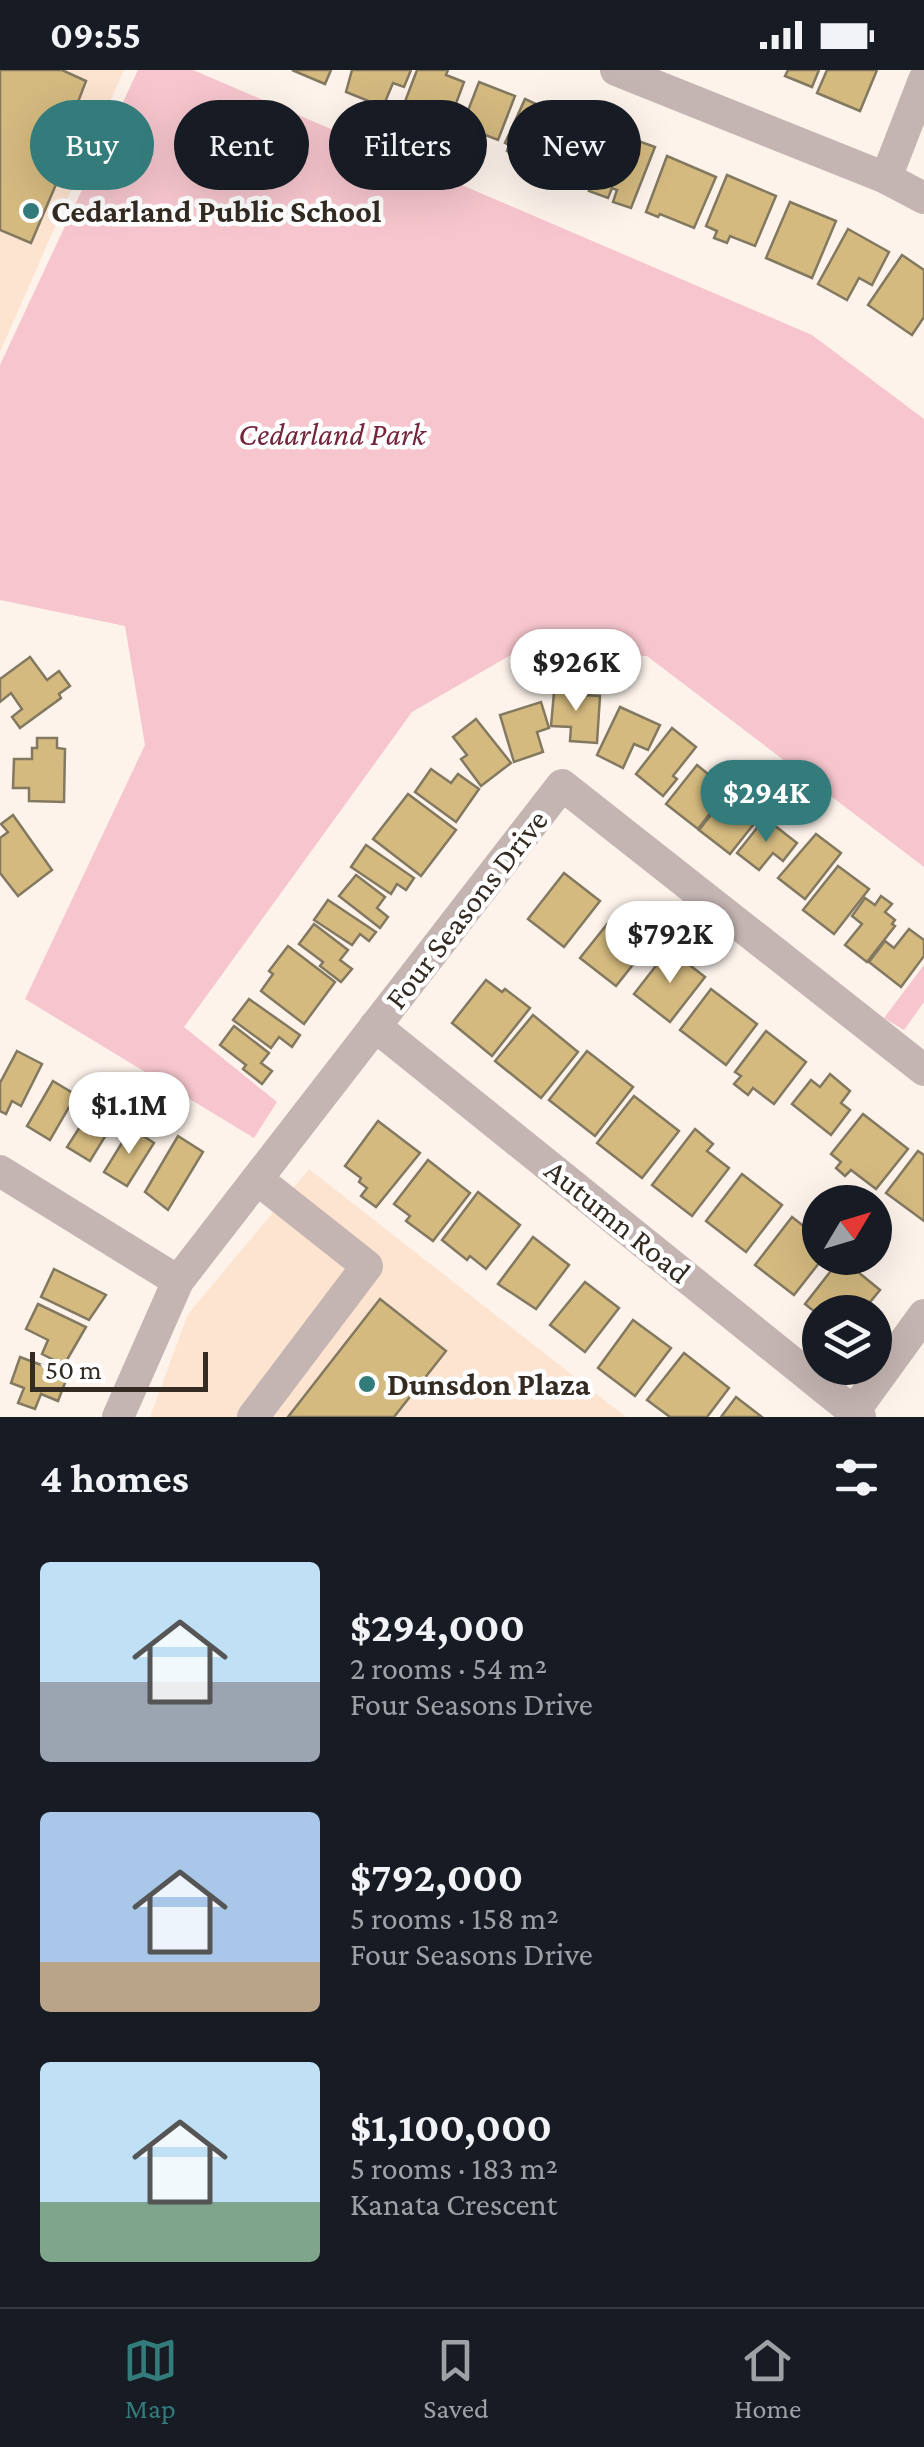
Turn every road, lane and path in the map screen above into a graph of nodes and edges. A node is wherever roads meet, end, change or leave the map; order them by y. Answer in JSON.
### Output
{"nodes":[{"id":1,"x":616,"y":70,"type":"edge"},
{"id":2,"x":924,"y":80,"type":"edge"},
{"id":3,"x":886,"y":178,"type":"junction"},
{"id":4,"x":924,"y":198,"type":"edge"},
{"id":5,"x":375,"y":1026,"type":"junction"},
{"id":6,"x":924,"y":1070,"type":"edge"},
{"id":7,"x":0,"y":1171,"type":"edge"},
{"id":8,"x":257,"y":1179,"type":"junction"},
{"id":9,"x":178,"y":1281,"type":"junction"},
{"id":10,"x":924,"y":1315,"type":"edge"},
{"id":11,"x":132,"y":1410,"type":"edge"},
{"id":12,"x":858,"y":1414,"type":"edge"},
{"id":13,"x":252,"y":1417,"type":"edge"}],
"edges":[{"from":1,"to":3,"type":"street"},
{"from":2,"to":3,"type":"street"},
{"from":3,"to":4,"type":"street"},
{"from":5,"to":6,"type":"street","name":"Four Seasons Drive"},
{"from":5,"to":8,"type":"street","name":"Four Seasons Drive"},
{"from":5,"to":12,"type":"street","name":"Autumn Road"},
{"from":7,"to":9,"type":"street"},
{"from":8,"to":9,"type":"street","name":"Four Seasons Drive"},
{"from":8,"to":13,"type":"street"},
{"from":9,"to":11,"type":"street","name":"Four Seasons Drive"},
{"from":10,"to":12,"type":"street"}]}
